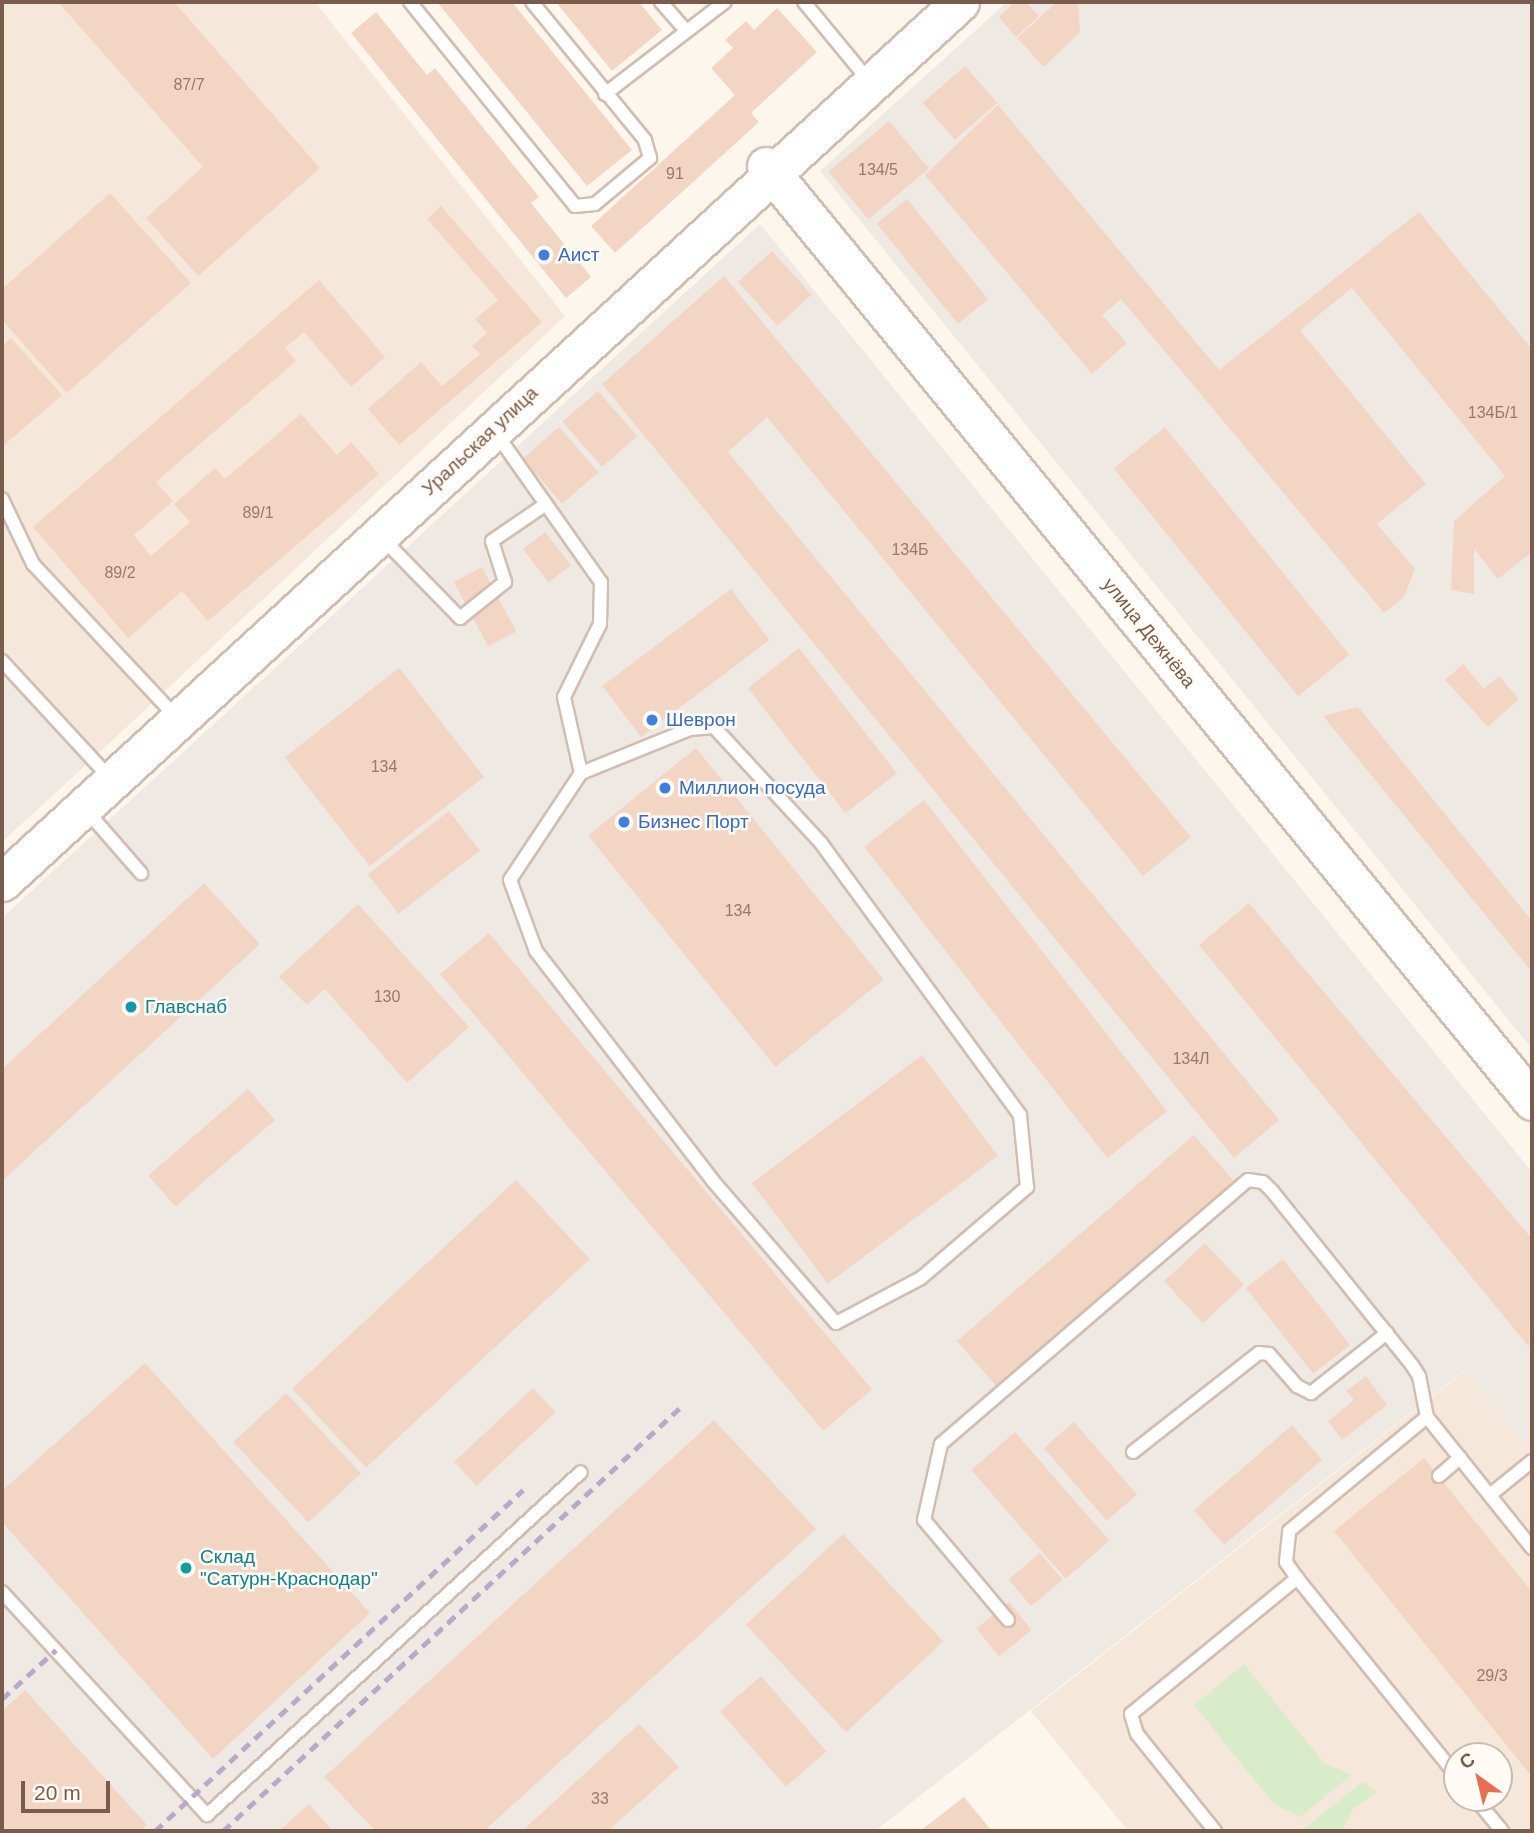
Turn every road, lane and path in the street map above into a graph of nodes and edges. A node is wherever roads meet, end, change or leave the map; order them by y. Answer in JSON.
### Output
{"nodes":[{"id":1,"x":410,"y":2,"type":"edge"},
{"id":2,"x":532,"y":2,"type":"edge"},
{"id":3,"x":661,"y":2,"type":"edge"},
{"id":4,"x":725,"y":2,"type":"edge"},
{"id":5,"x":804,"y":2,"type":"edge"},
{"id":6,"x":947,"y":2,"type":"edge"},
{"id":7,"x":960,"y":2,"type":"edge"},
{"id":8,"x":685,"y":30,"type":"junction"},
{"id":9,"x":865,"y":76,"type":"junction"},
{"id":10,"x":605,"y":94,"type":"junction"},
{"id":11,"x":769,"y":169,"type":"junction"},
{"id":12,"x":493,"y":429,"type":"junction"},
{"id":13,"x":2,"y":499,"type":"edge"},
{"id":14,"x":546,"y":504,"type":"junction"},
{"id":15,"x":379,"y":535,"type":"junction"},
{"id":16,"x":2,"y":661,"type":"edge"},
{"id":17,"x":175,"y":716,"type":"junction"},
{"id":18,"x":581,"y":774,"type":"junction"},
{"id":19,"x":110,"y":779,"type":"junction"},
{"id":20,"x":84,"y":806,"type":"junction"},
{"id":21,"x":141,"y":873,"type":"dead end"},
{"id":22,"x":2,"y":875,"type":"edge"},
{"id":23,"x":2,"y":882,"type":"edge"},
{"id":24,"x":1532,"y":1101,"type":"edge"},
{"id":25,"x":1387,"y":1334,"type":"junction"},
{"id":26,"x":1427,"y":1417,"type":"junction"},
{"id":27,"x":1133,"y":1452,"type":"dead end"},
{"id":28,"x":1460,"y":1458,"type":"junction"},
{"id":29,"x":1532,"y":1461,"type":"edge"},
{"id":30,"x":581,"y":1472,"type":"dead end"},
{"id":31,"x":1439,"y":1476,"type":"dead end"},
{"id":32,"x":1490,"y":1495,"type":"junction"},
{"id":33,"x":1532,"y":1548,"type":"edge"},
{"id":34,"x":1297,"y":1577,"type":"junction"},
{"id":35,"x":2,"y":1591,"type":"edge"},
{"id":36,"x":1009,"y":1620,"type":"dead end"},
{"id":37,"x":1443,"y":1759,"type":"edge"},
{"id":38,"x":1486,"y":1812,"type":"edge"},
{"id":39,"x":1215,"y":1831,"type":"edge"},
{"id":40,"x":1502,"y":1831,"type":"edge"}],
"edges":[{"from":1,"to":10,"type":"lane"},
{"from":2,"to":10,"type":"lane"},
{"from":3,"to":8,"type":"lane"},
{"from":4,"to":8,"type":"lane"},
{"from":5,"to":9,"type":"lane"},
{"from":6,"to":9,"type":"main road","name":"Уральская улица"},
{"from":7,"to":11,"type":"main road","name":"Уральская улица"},
{"from":8,"to":10,"type":"lane"},
{"from":9,"to":11,"type":"main road","name":"Уральская улица"},
{"from":11,"to":12,"type":"main road","name":"Уральская улица"},
{"from":11,"to":17,"type":"main road","name":"Уральская улица"},
{"from":11,"to":24,"type":"main road","name":"улица Дежнёва"},
{"from":12,"to":14,"type":"lane"},
{"from":12,"to":15,"type":"main road","name":"Уральская улица"},
{"from":13,"to":17,"type":"lane"},
{"from":14,"to":15,"type":"lane"},
{"from":14,"to":18,"type":"lane"},
{"from":15,"to":19,"type":"main road","name":"Уральская улица"},
{"from":16,"to":19,"type":"lane"},
{"from":17,"to":19,"type":"main road","name":"Уральская улица"},
{"from":18,"to":18,"type":"lane"},
{"from":19,"to":20,"type":"main road","name":"Уральская улица"},
{"from":19,"to":22,"type":"main road","name":"Уральская улица"},
{"from":20,"to":21,"type":"lane"},
{"from":20,"to":23,"type":"main road","name":"Уральская улица"},
{"from":25,"to":26,"type":"lane"},
{"from":25,"to":27,"type":"lane"},
{"from":25,"to":36,"type":"lane"},
{"from":26,"to":28,"type":"lane"},
{"from":26,"to":34,"type":"lane"},
{"from":28,"to":31,"type":"lane"},
{"from":28,"to":32,"type":"lane"},
{"from":29,"to":32,"type":"lane"},
{"from":30,"to":35,"type":"lane"},
{"from":32,"to":33,"type":"lane"},
{"from":34,"to":37,"type":"lane"},
{"from":34,"to":39,"type":"lane"},
{"from":38,"to":40,"type":"lane"}]}
